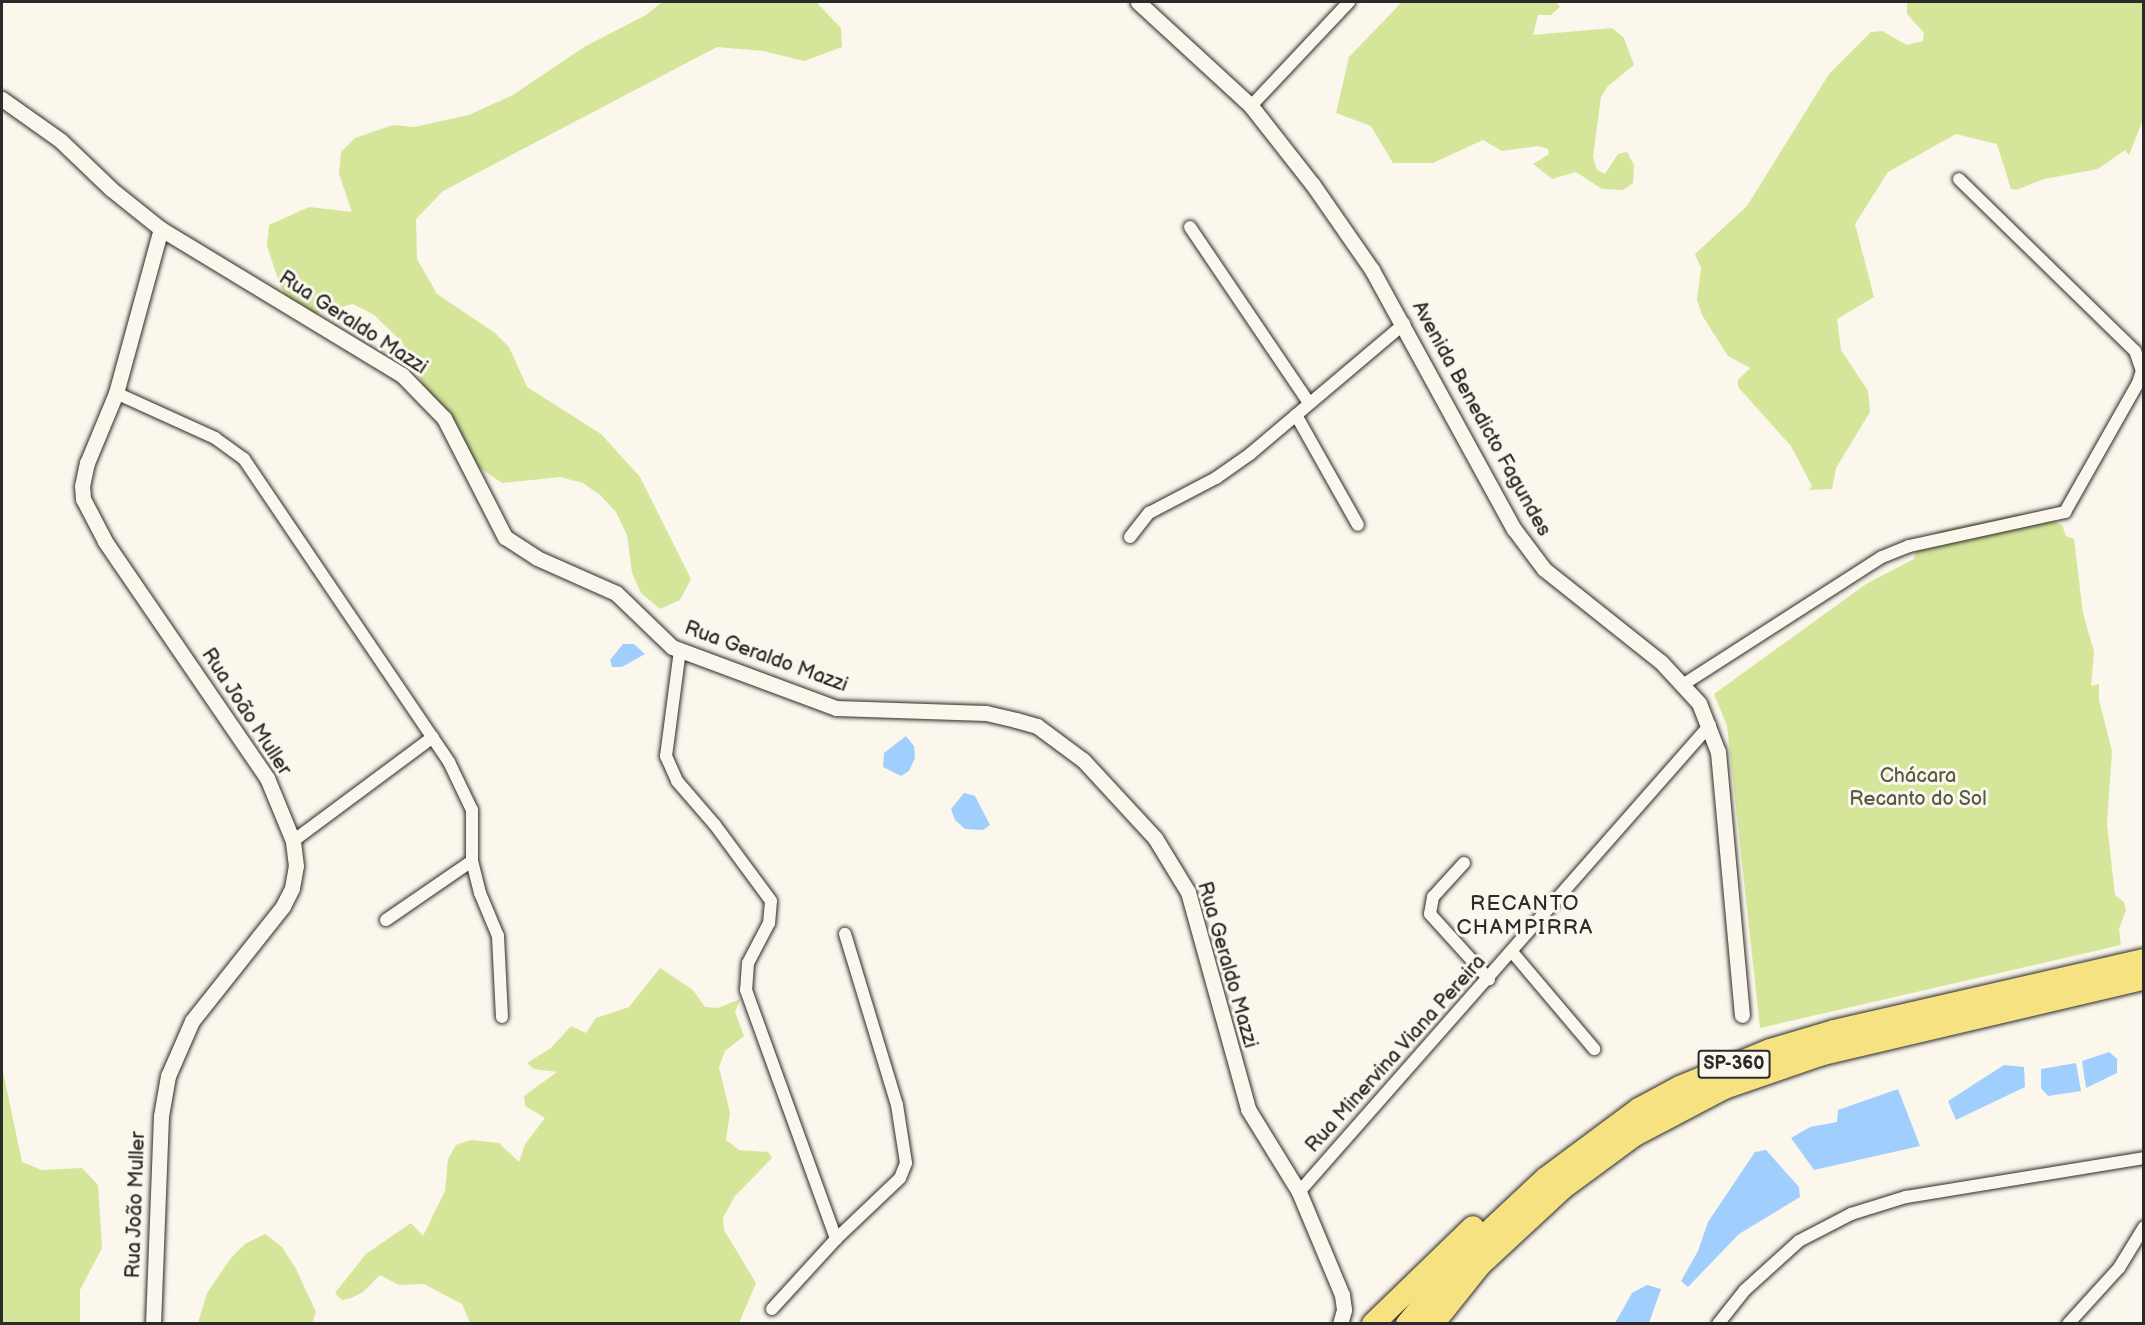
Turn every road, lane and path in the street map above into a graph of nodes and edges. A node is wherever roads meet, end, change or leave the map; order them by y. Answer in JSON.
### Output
{"nodes":[{"id":1,"x":1138,"y":2,"type":"edge"},
{"id":2,"x":1349,"y":2,"type":"edge"},
{"id":3,"x":2,"y":99,"type":"edge"},
{"id":4,"x":1251,"y":106,"type":"junction"},
{"id":5,"x":1959,"y":179,"type":"dead end"},
{"id":6,"x":1190,"y":227,"type":"dead end"},
{"id":7,"x":161,"y":229,"type":"junction"},
{"id":8,"x":1404,"y":324,"type":"junction"},
{"id":9,"x":116,"y":393,"type":"junction"},
{"id":10,"x":1309,"y":403,"type":"junction"},
{"id":11,"x":1296,"y":415,"type":"junction"},
{"id":12,"x":1358,"y":525,"type":"dead end"},
{"id":13,"x":1130,"y":537,"type":"dead end"},
{"id":14,"x":680,"y":650,"type":"junction"},
{"id":15,"x":1684,"y":684,"type":"junction"},
{"id":16,"x":1710,"y":725,"type":"junction"},
{"id":17,"x":433,"y":737,"type":"junction"},
{"id":18,"x":293,"y":841,"type":"junction"},
{"id":19,"x":472,"y":861,"type":"junction"},
{"id":20,"x":1464,"y":863,"type":"dead end"},
{"id":21,"x":386,"y":920,"type":"dead end"},
{"id":22,"x":844,"y":934,"type":"dead end"},
{"id":23,"x":1513,"y":952,"type":"junction"},
{"id":24,"x":2144,"y":960,"type":"edge"},
{"id":25,"x":1489,"y":979,"type":"junction"},
{"id":26,"x":2144,"y":979,"type":"edge"},
{"id":27,"x":1742,"y":1015,"type":"dead end"},
{"id":28,"x":502,"y":1017,"type":"dead end"},
{"id":29,"x":1594,"y":1049,"type":"dead end"},
{"id":30,"x":2141,"y":1161,"type":"edge"},
{"id":31,"x":1554,"y":1183,"type":"junction"},
{"id":32,"x":1299,"y":1192,"type":"junction"},
{"id":33,"x":2144,"y":1227,"type":"edge"},
{"id":34,"x":836,"y":1239,"type":"junction"},
{"id":35,"x":772,"y":1309,"type":"dead end"},
{"id":36,"x":153,"y":1323,"type":"edge"},
{"id":37,"x":1340,"y":1323,"type":"edge"},
{"id":38,"x":1373,"y":1323,"type":"edge"},
{"id":39,"x":1407,"y":1323,"type":"edge"},
{"id":40,"x":1433,"y":1323,"type":"edge"},
{"id":41,"x":1453,"y":1323,"type":"edge"},
{"id":42,"x":1719,"y":1323,"type":"edge"},
{"id":43,"x":2068,"y":1323,"type":"edge"}],
"edges":[{"from":1,"to":4,"type":"street","name":"Avenida Benedicto Fagundes"},
{"from":2,"to":4,"type":"street"},
{"from":3,"to":7,"type":"street","name":"Rua Geraldo Mazzi"},
{"from":4,"to":8,"type":"street","name":"Avenida Benedicto Fagundes"},
{"from":5,"to":15,"type":"street"},
{"from":6,"to":10,"type":"street"},
{"from":7,"to":9,"type":"street","name":"Rua João Muller"},
{"from":7,"to":14,"type":"street","name":"Rua Geraldo Mazzi"},
{"from":8,"to":10,"type":"street"},
{"from":8,"to":15,"type":"street","name":"Avenida Benedicto Fagundes"},
{"from":9,"to":17,"type":"street"},
{"from":9,"to":18,"type":"street","name":"Rua João Muller"},
{"from":10,"to":11,"type":"street"},
{"from":11,"to":12,"type":"street"},
{"from":11,"to":13,"type":"street"},
{"from":14,"to":32,"type":"street","name":"Rua Geraldo Mazzi"},
{"from":14,"to":34,"type":"street"},
{"from":15,"to":16,"type":"street","name":"Avenida Benedicto Fagundes"},
{"from":16,"to":23,"type":"street","name":"Rua Minervina Viana Pereira"},
{"from":16,"to":27,"type":"street","name":"Avenida Benedicto Fagundes"},
{"from":17,"to":18,"type":"street"},
{"from":17,"to":19,"type":"street"},
{"from":18,"to":36,"type":"street","name":"Rua João Muller"},
{"from":19,"to":21,"type":"street"},
{"from":19,"to":28,"type":"street"},
{"from":20,"to":25,"type":"street"},
{"from":22,"to":34,"type":"street"},
{"from":23,"to":25,"type":"street","name":"Rua Minervina Viana Pereira"},
{"from":23,"to":29,"type":"street"},
{"from":24,"to":31,"type":"highway","number":"SP-360"},
{"from":25,"to":32,"type":"street","name":"Rua Minervina Viana Pereira"},
{"from":26,"to":31,"type":"highway","number":"SP-360"},
{"from":30,"to":42,"type":"street"},
{"from":31,"to":38,"type":"highway"},
{"from":31,"to":39,"type":"highway","number":"SP-360"},
{"from":31,"to":40,"type":"highway","number":"SP-360"},
{"from":31,"to":41,"type":"highway"},
{"from":32,"to":37,"type":"street","name":"Rua Geraldo Mazzi"},
{"from":33,"to":43,"type":"street"},
{"from":34,"to":35,"type":"street"}]}
